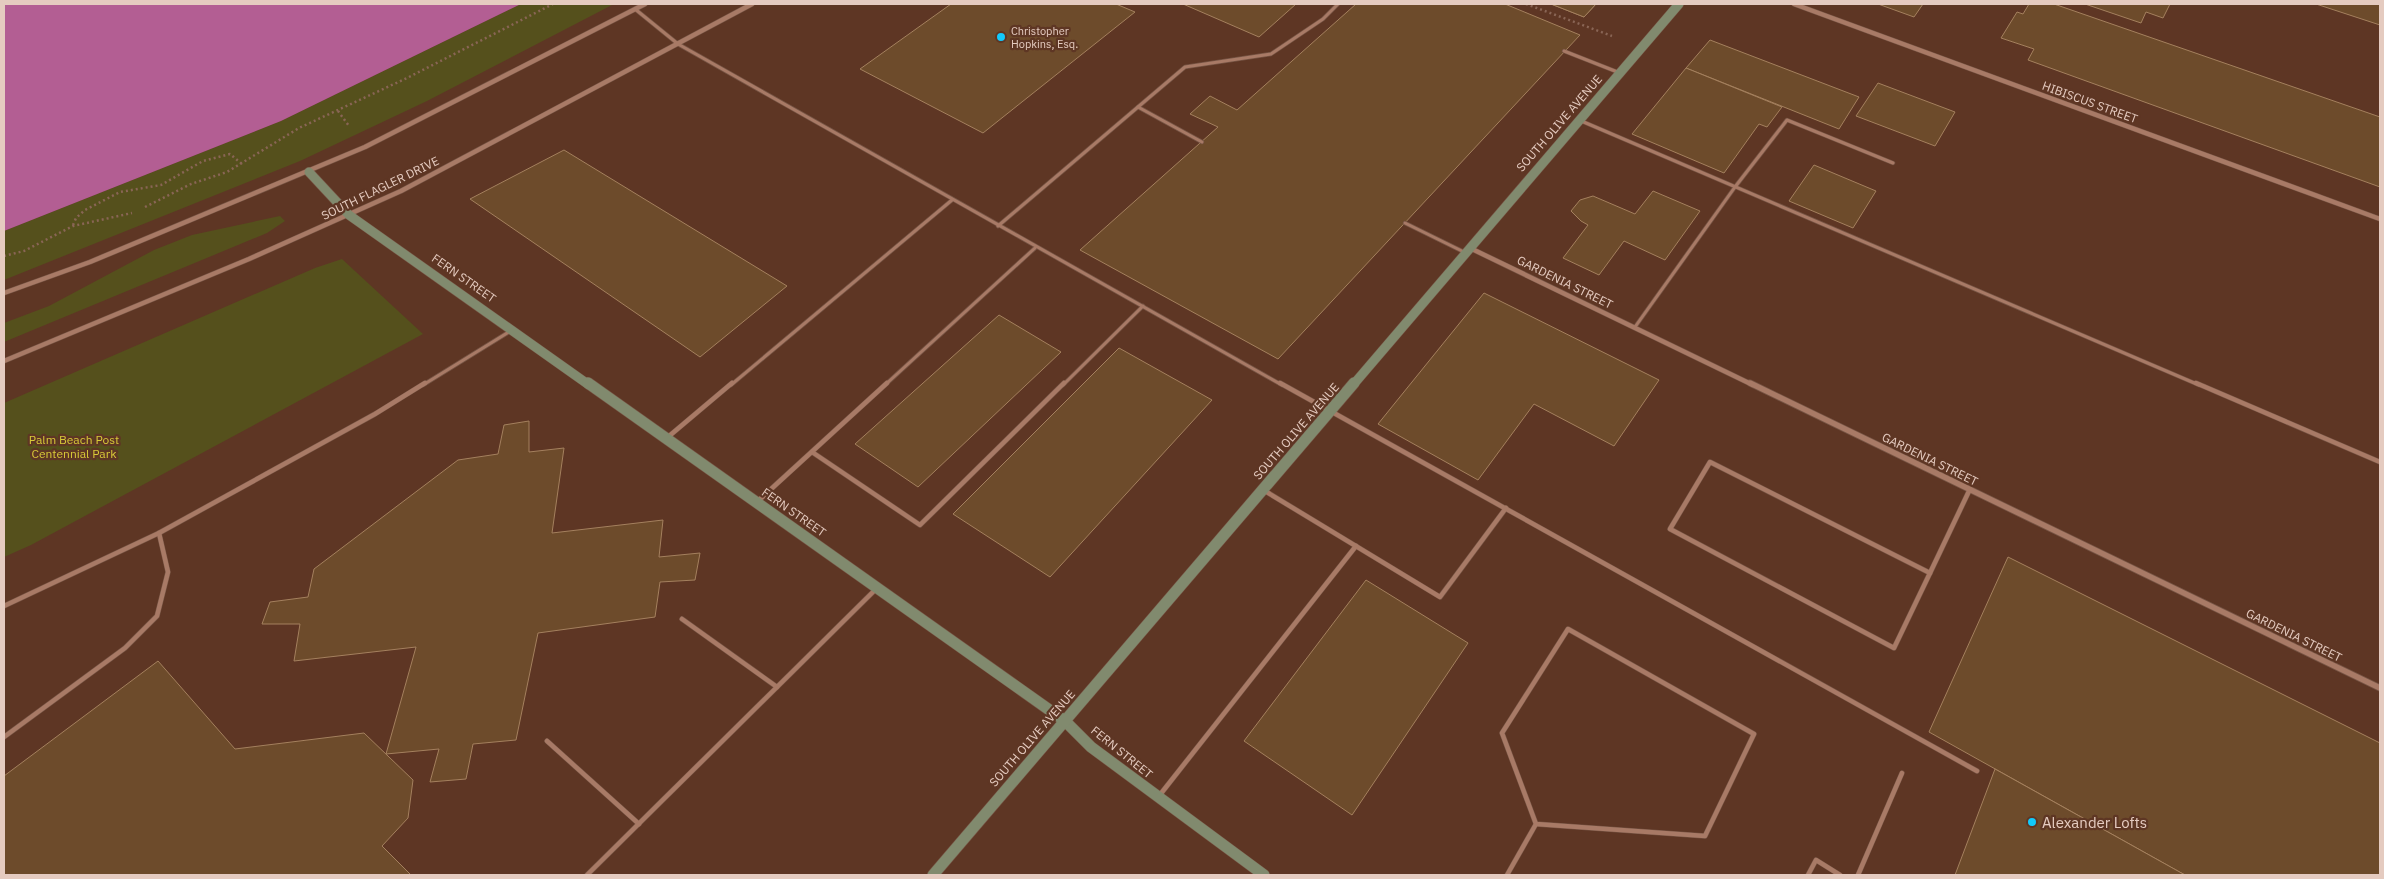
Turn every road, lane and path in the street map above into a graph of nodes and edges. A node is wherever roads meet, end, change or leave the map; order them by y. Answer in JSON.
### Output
{"nodes":[{"id":1,"x":552,"y":4,"type":"edge"},
{"id":2,"x":645,"y":4,"type":"edge"},
{"id":3,"x":752,"y":4,"type":"edge"},
{"id":4,"x":1338,"y":4,"type":"edge"},
{"id":5,"x":1526,"y":4,"type":"edge"},
{"id":6,"x":1679,"y":4,"type":"edge"},
{"id":7,"x":1794,"y":4,"type":"edge"},
{"id":8,"x":635,"y":9,"type":"junction"},
{"id":9,"x":1618,"y":38,"type":"dead end"},
{"id":10,"x":678,"y":44,"type":"junction"},
{"id":11,"x":1564,"y":51,"type":"dead end"},
{"id":12,"x":1620,"y":73,"type":"junction"},
{"id":13,"x":1138,"y":107,"type":"junction"},
{"id":14,"x":1579,"y":120,"type":"junction"},
{"id":15,"x":1202,"y":142,"type":"dead end"},
{"id":16,"x":1893,"y":163,"type":"dead end"},
{"id":17,"x":242,"y":164,"type":"junction"},
{"id":18,"x":309,"y":172,"type":"junction"},
{"id":19,"x":1735,"y":187,"type":"junction"},
{"id":20,"x":952,"y":200,"type":"junction"},
{"id":21,"x":349,"y":215,"type":"junction"},
{"id":22,"x":2380,"y":220,"type":"edge"},
{"id":23,"x":1404,"y":223,"type":"dead end"},
{"id":24,"x":73,"y":226,"type":"junction"},
{"id":25,"x":998,"y":226,"type":"junction"},
{"id":26,"x":1035,"y":248,"type":"junction"},
{"id":27,"x":1468,"y":250,"type":"junction"},
{"id":28,"x":4,"y":256,"type":"edge"},
{"id":29,"x":4,"y":293,"type":"edge"},
{"id":30,"x":1143,"y":306,"type":"junction"},
{"id":31,"x":1634,"y":327,"type":"junction"},
{"id":32,"x":514,"y":329,"type":"junction"},
{"id":33,"x":4,"y":361,"type":"edge"},
{"id":34,"x":1332,"y":411,"type":"junction"},
{"id":35,"x":667,"y":438,"type":"junction"},
{"id":36,"x":812,"y":452,"type":"junction"},
{"id":37,"x":2380,"y":462,"type":"edge"},
{"id":38,"x":1970,"y":489,"type":"junction"},
{"id":39,"x":1263,"y":490,"type":"junction"},
{"id":40,"x":757,"y":502,"type":"junction"},
{"id":41,"x":1506,"y":508,"type":"junction"},
{"id":42,"x":159,"y":533,"type":"junction"},
{"id":43,"x":1356,"y":546,"type":"junction"},
{"id":44,"x":1930,"y":573,"type":"junction"},
{"id":45,"x":877,"y":588,"type":"junction"},
{"id":46,"x":4,"y":606,"type":"edge"},
{"id":47,"x":682,"y":619,"type":"dead end"},
{"id":48,"x":778,"y":687,"type":"junction"},
{"id":49,"x":2380,"y":688,"type":"edge"},
{"id":50,"x":1065,"y":721,"type":"junction"},
{"id":51,"x":4,"y":738,"type":"edge"},
{"id":52,"x":547,"y":741,"type":"dead end"},
{"id":53,"x":1977,"y":771,"type":"dead end"},
{"id":54,"x":1902,"y":773,"type":"dead end"},
{"id":55,"x":1158,"y":798,"type":"junction"},
{"id":56,"x":638,"y":824,"type":"junction"},
{"id":57,"x":1536,"y":824,"type":"junction"},
{"id":58,"x":587,"y":875,"type":"edge"},
{"id":59,"x":933,"y":875,"type":"edge"},
{"id":60,"x":1264,"y":875,"type":"edge"},
{"id":61,"x":1507,"y":875,"type":"edge"},
{"id":62,"x":1808,"y":875,"type":"edge"},
{"id":63,"x":1840,"y":875,"type":"edge"},
{"id":64,"x":1858,"y":875,"type":"edge"}],
"edges":[{"from":1,"to":17,"type":"path"},
{"from":2,"to":8,"type":"street"},
{"from":3,"to":10,"type":"street","name":"SOUTH FLAGLER DRIVE"},
{"from":4,"to":13,"type":"lane"},
{"from":5,"to":9,"type":"path"},
{"from":6,"to":12,"type":"street","name":"SOUTH OLIVE AVENUE"},
{"from":7,"to":22,"type":"street","name":"HIBISCUS STREET"},
{"from":8,"to":10,"type":"lane"},
{"from":8,"to":18,"type":"street"},
{"from":10,"to":20,"type":"lane"},
{"from":10,"to":21,"type":"street","name":"SOUTH FLAGLER DRIVE"},
{"from":11,"to":12,"type":"lane"},
{"from":12,"to":14,"type":"street","name":"SOUTH OLIVE AVENUE"},
{"from":13,"to":15,"type":"lane"},
{"from":13,"to":25,"type":"lane"},
{"from":14,"to":19,"type":"lane"},
{"from":14,"to":27,"type":"street","name":"SOUTH OLIVE AVENUE"},
{"from":16,"to":19,"type":"lane"},
{"from":17,"to":24,"type":"path"},
{"from":17,"to":24,"type":"path"},
{"from":18,"to":21,"type":"street","name":"FERN STREET"},
{"from":18,"to":29,"type":"street"},
{"from":19,"to":31,"type":"lane"},
{"from":19,"to":37,"type":"lane"},
{"from":20,"to":25,"type":"lane"},
{"from":20,"to":35,"type":"lane"},
{"from":21,"to":32,"type":"street","name":"FERN STREET"},
{"from":21,"to":33,"type":"street","name":"SOUTH FLAGLER DRIVE"},
{"from":23,"to":27,"type":"lane"},
{"from":24,"to":28,"type":"path"},
{"from":25,"to":26,"type":"lane"},
{"from":26,"to":30,"type":"lane"},
{"from":26,"to":36,"type":"lane"},
{"from":27,"to":31,"type":"street","name":"GARDENIA STREET"},
{"from":27,"to":34,"type":"street","name":"SOUTH OLIVE AVENUE"},
{"from":30,"to":34,"type":"lane"},
{"from":30,"to":36,"type":"lane"},
{"from":31,"to":38,"type":"street","name":"GARDENIA STREET"},
{"from":32,"to":35,"type":"street","name":"FERN STREET"},
{"from":32,"to":42,"type":"lane"},
{"from":34,"to":39,"type":"street","name":"SOUTH OLIVE AVENUE"},
{"from":34,"to":41,"type":"lane"},
{"from":35,"to":40,"type":"street","name":"FERN STREET"},
{"from":36,"to":40,"type":"lane"},
{"from":38,"to":44,"type":"lane"},
{"from":38,"to":49,"type":"street","name":"GARDENIA STREET"},
{"from":39,"to":43,"type":"lane"},
{"from":39,"to":50,"type":"street","name":"SOUTH OLIVE AVENUE"},
{"from":40,"to":45,"type":"street","name":"FERN STREET"},
{"from":41,"to":43,"type":"lane"},
{"from":41,"to":53,"type":"lane"},
{"from":42,"to":46,"type":"lane"},
{"from":42,"to":51,"type":"lane"},
{"from":43,"to":55,"type":"lane"},
{"from":44,"to":44,"type":"lane"},
{"from":45,"to":48,"type":"lane"},
{"from":45,"to":50,"type":"street","name":"FERN STREET"},
{"from":47,"to":48,"type":"lane"},
{"from":48,"to":56,"type":"lane"},
{"from":50,"to":55,"type":"street","name":"FERN STREET"},
{"from":50,"to":59,"type":"street","name":"SOUTH OLIVE AVENUE"},
{"from":52,"to":56,"type":"lane"},
{"from":54,"to":64,"type":"lane"},
{"from":55,"to":60,"type":"street","name":"FERN STREET"},
{"from":56,"to":58,"type":"lane"},
{"from":57,"to":57,"type":"lane"},
{"from":57,"to":61,"type":"lane"},
{"from":62,"to":63,"type":"lane"}]}
